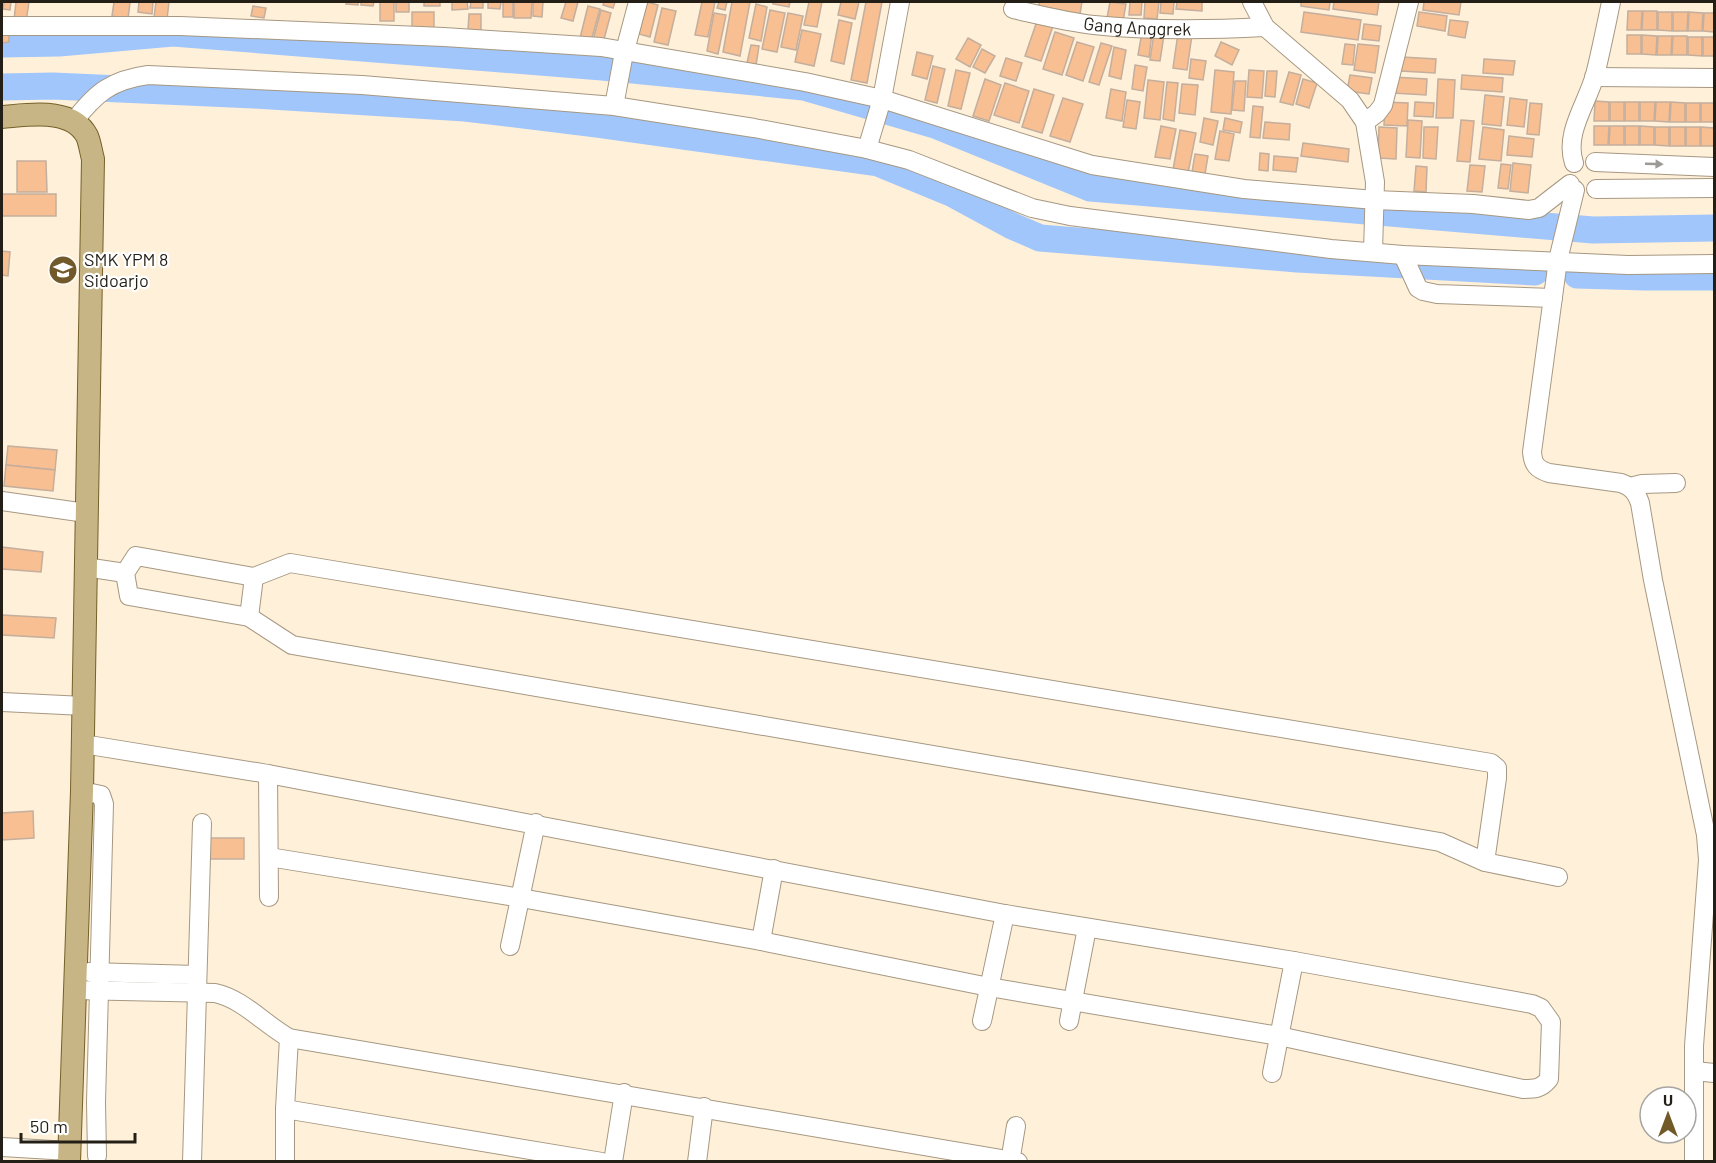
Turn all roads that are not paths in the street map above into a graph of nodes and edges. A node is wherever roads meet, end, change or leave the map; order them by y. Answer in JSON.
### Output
{"nodes":[{"id":1,"x":638,"y":2,"type":"edge"},
{"id":2,"x":900,"y":2,"type":"edge"},
{"id":3,"x":1252,"y":2,"type":"edge"},
{"id":4,"x":1409,"y":2,"type":"edge"},
{"id":5,"x":1611,"y":2,"type":"edge"},
{"id":6,"x":1013,"y":9,"type":"dead end"},
{"id":7,"x":2,"y":26,"type":"edge"},
{"id":8,"x":1265,"y":27,"type":"junction"},
{"id":9,"x":624,"y":55,"type":"junction"},
{"id":10,"x":1594,"y":77,"type":"junction"},
{"id":11,"x":1714,"y":78,"type":"edge"},
{"id":12,"x":616,"y":98,"type":"junction"},
{"id":13,"x":881,"y":103,"type":"junction"},
{"id":14,"x":2,"y":117,"type":"edge"},
{"id":15,"x":74,"y":121,"type":"junction"},
{"id":16,"x":1365,"y":122,"type":"junction"},
{"id":17,"x":867,"y":149,"type":"junction"},
{"id":18,"x":1595,"y":162,"type":"junction"},
{"id":19,"x":1574,"y":163,"type":"junction"},
{"id":20,"x":1714,"y":167,"type":"edge"},
{"id":21,"x":1572,"y":187,"type":"junction"},
{"id":22,"x":1714,"y":188,"type":"edge"},
{"id":23,"x":1596,"y":189,"type":"junction"},
{"id":24,"x":1374,"y":205,"type":"junction"},
{"id":25,"x":1373,"y":244,"type":"junction"},
{"id":26,"x":1559,"y":254,"type":"junction"},
{"id":27,"x":1406,"y":262,"type":"junction"},
{"id":28,"x":1714,"y":264,"type":"edge"},
{"id":29,"x":1553,"y":298,"type":"junction"},
{"id":30,"x":1676,"y":483,"type":"dead end"},
{"id":31,"x":1630,"y":487,"type":"junction"},
{"id":32,"x":2,"y":501,"type":"edge"},
{"id":33,"x":86,"y":513,"type":"junction"},
{"id":34,"x":85,"y":567,"type":"junction"},
{"id":35,"x":125,"y":573,"type":"junction"},
{"id":36,"x":254,"y":577,"type":"junction"},
{"id":37,"x":249,"y":617,"type":"junction"},
{"id":38,"x":2,"y":702,"type":"edge"},
{"id":39,"x":84,"y":706,"type":"junction"},
{"id":40,"x":83,"y":744,"type":"junction"},
{"id":41,"x":268,"y":774,"type":"junction"},
{"id":42,"x":82,"y":791,"type":"junction"},
{"id":43,"x":202,"y":823,"type":"dead end"},
{"id":44,"x":536,"y":823,"type":"junction"},
{"id":45,"x":269,"y":857,"type":"junction"},
{"id":46,"x":1485,"y":862,"type":"junction"},
{"id":47,"x":774,"y":869,"type":"junction"},
{"id":48,"x":1558,"y":877,"type":"dead end"},
{"id":49,"x":269,"y":897,"type":"dead end"},
{"id":50,"x":521,"y":898,"type":"junction"},
{"id":51,"x":1005,"y":914,"type":"junction"},
{"id":52,"x":1087,"y":928,"type":"junction"},
{"id":53,"x":761,"y":941,"type":"junction"},
{"id":54,"x":510,"y":946,"type":"dead end"},
{"id":55,"x":1294,"y":961,"type":"junction"},
{"id":56,"x":75,"y":981,"type":"junction"},
{"id":57,"x":99,"y":982,"type":"junction"},
{"id":58,"x":197,"y":984,"type":"junction"},
{"id":59,"x":989,"y":987,"type":"junction"},
{"id":60,"x":1072,"y":1000,"type":"junction"},
{"id":61,"x":982,"y":1021,"type":"dead end"},
{"id":62,"x":1069,"y":1021,"type":"dead end"},
{"id":63,"x":1279,"y":1036,"type":"junction"},
{"id":64,"x":289,"y":1038,"type":"junction"},
{"id":65,"x":1695,"y":1071,"type":"junction"},
{"id":66,"x":1272,"y":1073,"type":"dead end"},
{"id":67,"x":1714,"y":1073,"type":"edge"},
{"id":68,"x":624,"y":1093,"type":"junction"},
{"id":69,"x":71,"y":1102,"type":"junction"},
{"id":70,"x":96,"y":1102,"type":"junction"},
{"id":71,"x":704,"y":1107,"type":"junction"},
{"id":72,"x":285,"y":1109,"type":"junction"},
{"id":73,"x":1016,"y":1126,"type":"dead end"},
{"id":74,"x":2,"y":1147,"type":"edge"},
{"id":75,"x":69,"y":1156,"type":"edge"},
{"id":76,"x":97,"y":1156,"type":"dead end"},
{"id":77,"x":192,"y":1161,"type":"edge"},
{"id":78,"x":285,"y":1161,"type":"edge"},
{"id":79,"x":602,"y":1161,"type":"edge"},
{"id":80,"x":613,"y":1161,"type":"edge"},
{"id":81,"x":697,"y":1161,"type":"edge"},
{"id":82,"x":1013,"y":1161,"type":"edge"},
{"id":83,"x":1694,"y":1161,"type":"edge"}],
"edges":[{"from":1,"to":9,"type":"street"},
{"from":2,"to":13,"type":"street"},
{"from":3,"to":8,"type":"street"},
{"from":4,"to":16,"type":"street"},
{"from":5,"to":10,"type":"street"},
{"from":6,"to":8,"type":"street","name":"Gang Anggrek"},
{"from":7,"to":9,"type":"street"},
{"from":8,"to":16,"type":"street"},
{"from":9,"to":12,"type":"street"},
{"from":9,"to":13,"type":"street"},
{"from":10,"to":11,"type":"street"},
{"from":10,"to":19,"type":"street"},
{"from":12,"to":15,"type":"street"},
{"from":12,"to":17,"type":"street"},
{"from":13,"to":17,"type":"street"},
{"from":13,"to":24,"type":"street"},
{"from":14,"to":15,"type":"main road"},
{"from":15,"to":33,"type":"main road"},
{"from":16,"to":24,"type":"street"},
{"from":17,"to":25,"type":"street"},
{"from":18,"to":19,"type":"street"},
{"from":18,"to":20,"type":"street","one_way":true},
{"from":18,"to":23,"type":"street"},
{"from":19,"to":21,"type":"street"},
{"from":21,"to":23,"type":"street"},
{"from":21,"to":24,"type":"street"},
{"from":21,"to":26,"type":"street"},
{"from":22,"to":23,"type":"street"},
{"from":24,"to":25,"type":"street"},
{"from":25,"to":27,"type":"street"},
{"from":26,"to":27,"type":"street"},
{"from":26,"to":28,"type":"street"},
{"from":26,"to":29,"type":"street"},
{"from":27,"to":29,"type":"street"},
{"from":29,"to":31,"type":"street"},
{"from":30,"to":31,"type":"street"},
{"from":31,"to":65,"type":"street"},
{"from":32,"to":33,"type":"street"},
{"from":33,"to":34,"type":"main road"},
{"from":34,"to":35,"type":"street"},
{"from":34,"to":39,"type":"main road"},
{"from":35,"to":36,"type":"street"},
{"from":35,"to":37,"type":"street"},
{"from":36,"to":37,"type":"street"},
{"from":36,"to":46,"type":"street"},
{"from":37,"to":46,"type":"street"},
{"from":38,"to":39,"type":"street"},
{"from":39,"to":40,"type":"main road"},
{"from":40,"to":41,"type":"street"},
{"from":40,"to":42,"type":"main road"},
{"from":41,"to":44,"type":"street"},
{"from":41,"to":45,"type":"street"},
{"from":42,"to":56,"type":"main road"},
{"from":42,"to":57,"type":"street"},
{"from":43,"to":58,"type":"street"},
{"from":44,"to":47,"type":"street"},
{"from":44,"to":50,"type":"street"},
{"from":45,"to":49,"type":"street"},
{"from":45,"to":50,"type":"street"},
{"from":46,"to":48,"type":"street"},
{"from":47,"to":51,"type":"street"},
{"from":47,"to":53,"type":"street"},
{"from":50,"to":53,"type":"street"},
{"from":50,"to":54,"type":"street"},
{"from":51,"to":52,"type":"street"},
{"from":51,"to":59,"type":"street"},
{"from":52,"to":55,"type":"street"},
{"from":52,"to":60,"type":"street"},
{"from":53,"to":59,"type":"street"},
{"from":55,"to":63,"type":"street"},
{"from":55,"to":63,"type":"street"},
{"from":56,"to":57,"type":"street"},
{"from":56,"to":69,"type":"main road"},
{"from":57,"to":58,"type":"street"},
{"from":57,"to":70,"type":"street"},
{"from":58,"to":64,"type":"street"},
{"from":58,"to":77,"type":"street"},
{"from":59,"to":60,"type":"street"},
{"from":59,"to":61,"type":"street"},
{"from":60,"to":62,"type":"street"},
{"from":60,"to":63,"type":"street"},
{"from":63,"to":66,"type":"street"},
{"from":64,"to":68,"type":"street"},
{"from":64,"to":72,"type":"street"},
{"from":65,"to":67,"type":"street"},
{"from":65,"to":83,"type":"street"},
{"from":68,"to":71,"type":"street"},
{"from":68,"to":80,"type":"street"},
{"from":69,"to":70,"type":"street"},
{"from":69,"to":75,"type":"main road"},
{"from":70,"to":76,"type":"street"},
{"from":71,"to":81,"type":"street"},
{"from":71,"to":82,"type":"street"},
{"from":72,"to":78,"type":"street"},
{"from":72,"to":79,"type":"street"},
{"from":73,"to":82,"type":"street"},
{"from":74,"to":75,"type":"street"}]}
